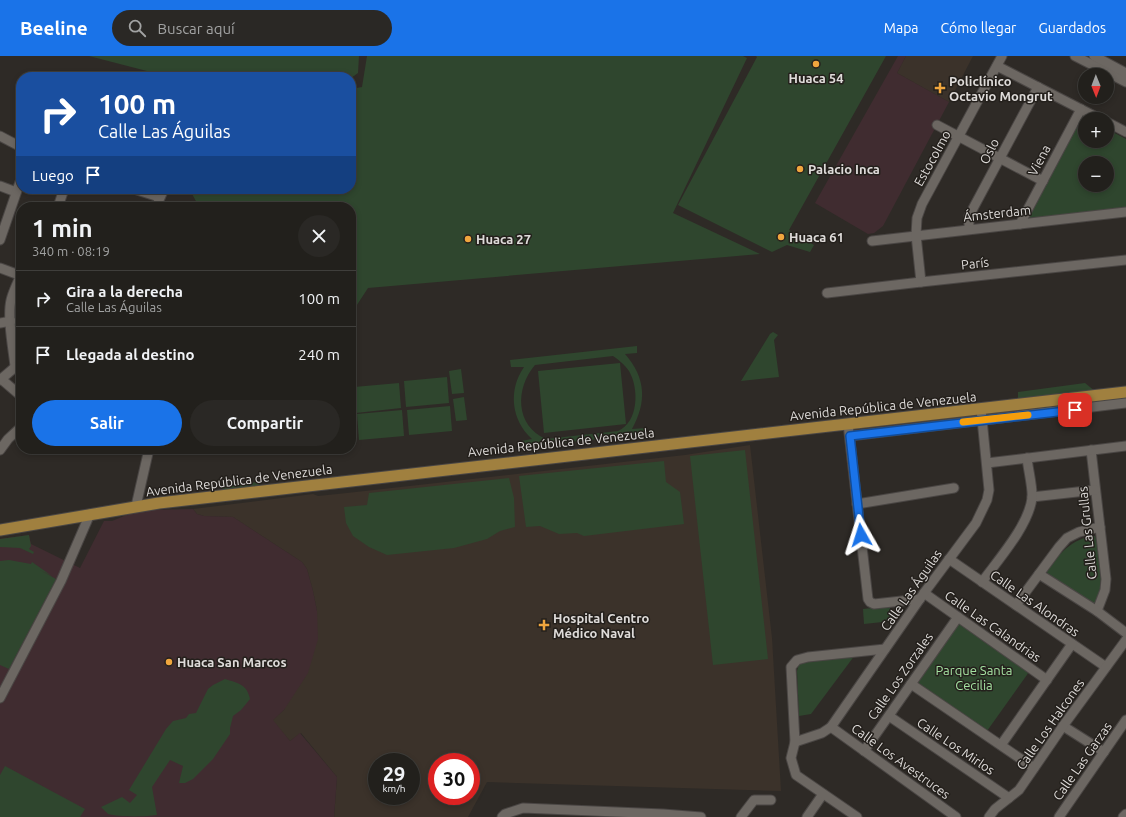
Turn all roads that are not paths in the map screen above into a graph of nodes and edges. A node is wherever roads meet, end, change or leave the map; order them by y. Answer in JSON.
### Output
{"nodes":[{"id":1,"x":1002,"y":56,"type":"edge"},
{"id":2,"x":1075,"y":56,"type":"edge"},
{"id":3,"x":1094,"y":56,"type":"edge"},
{"id":4,"x":997,"y":66,"type":"junction"},
{"id":5,"x":1126,"y":73,"type":"edge"},
{"id":6,"x":1126,"y":82,"type":"edge"},
{"id":7,"x":1038,"y":87,"type":"junction"},
{"id":8,"x":1081,"y":109,"type":"junction"},
{"id":9,"x":1087,"y":112,"type":"edge"},
{"id":10,"x":937,"y":125,"type":"dead end"},
{"id":11,"x":1114,"y":126,"type":"edge"},
{"id":12,"x":1126,"y":132,"type":"edge"},
{"id":13,"x":0,"y":136,"type":"edge"},
{"id":14,"x":958,"y":136,"type":"junction"},
{"id":15,"x":16,"y":144,"type":"edge"},
{"id":16,"x":1000,"y":158,"type":"junction"},
{"id":17,"x":1043,"y":181,"type":"junction"},
{"id":18,"x":0,"y":186,"type":"edge"},
{"id":19,"x":16,"y":192,"type":"joint"},
{"id":20,"x":1126,"y":212,"type":"edge"},
{"id":21,"x":1020,"y":224,"type":"junction"},
{"id":22,"x":969,"y":230,"type":"junction"},
{"id":23,"x":916,"y":235,"type":"junction"},
{"id":24,"x":0,"y":240,"type":"edge"},
{"id":25,"x":872,"y":241,"type":"dead end"},
{"id":26,"x":1126,"y":260,"type":"edge"},
{"id":27,"x":0,"y":268,"type":"edge"},
{"id":28,"x":16,"y":274,"type":"edge"},
{"id":29,"x":921,"y":282,"type":"junction"},
{"id":30,"x":16,"y":287,"type":"edge"},
{"id":31,"x":827,"y":293,"type":"dead end"},
{"id":32,"x":10,"y":321,"type":"junction"},
{"id":33,"x":0,"y":323,"type":"edge"},
{"id":34,"x":16,"y":353,"type":"edge"},
{"id":35,"x":16,"y":366,"type":"edge"},
{"id":36,"x":0,"y":380,"type":"edge"},
{"id":37,"x":16,"y":392,"type":"edge"},
{"id":38,"x":1126,"y":392,"type":"edge"},
{"id":39,"x":1126,"y":403,"type":"edge"},
{"id":40,"x":981,"y":409,"type":"junction"},
{"id":41,"x":982,"y":420,"type":"junction"},
{"id":42,"x":848,"y":424,"type":"junction"},
{"id":43,"x":16,"y":432,"type":"edge"},
{"id":44,"x":850,"y":436,"type":"junction"},
{"id":45,"x":1126,"y":446,"type":"edge"},
{"id":46,"x":0,"y":450,"type":"edge"},
{"id":47,"x":1091,"y":450,"type":"junction"},
{"id":48,"x":148,"y":454,"type":"edge"},
{"id":49,"x":1027,"y":458,"type":"junction"},
{"id":50,"x":987,"y":463,"type":"junction"},
{"id":51,"x":954,"y":488,"type":"dead end"},
{"id":52,"x":1095,"y":490,"type":"junction"},
{"id":53,"x":1032,"y":497,"type":"junction"},
{"id":54,"x":857,"y":504,"type":"junction"},
{"id":55,"x":136,"y":506,"type":"junction"},
{"id":56,"x":90,"y":514,"type":"junction"},
{"id":57,"x":1100,"y":527,"type":"junction"},
{"id":58,"x":0,"y":530,"type":"edge"},
{"id":59,"x":948,"y":559,"type":"junction"},
{"id":60,"x":1039,"y":574,"type":"junction"},
{"id":61,"x":982,"y":582,"type":"junction"},
{"id":62,"x":922,"y":596,"type":"junction"},
{"id":63,"x":1016,"y":605,"type":"junction"},
{"id":64,"x":1097,"y":611,"type":"junction"},
{"id":65,"x":958,"y":617,"type":"junction"},
{"id":66,"x":1126,"y":633,"type":"edge"},
{"id":67,"x":1126,"y":640,"type":"edge"},
{"id":68,"x":1072,"y":644,"type":"junction"},
{"id":69,"x":885,"y":649,"type":"junction"},
{"id":70,"x":1106,"y":668,"type":"junction"},
{"id":71,"x":1047,"y":680,"type":"junction"},
{"id":72,"x":911,"y":684,"type":"junction"},
{"id":73,"x":0,"y":698,"type":"edge"},
{"id":74,"x":889,"y":716,"type":"junction"},
{"id":75,"x":1126,"y":720,"type":"edge"},
{"id":76,"x":1063,"y":726,"type":"junction"},
{"id":77,"x":831,"y":727,"type":"junction"},
{"id":78,"x":795,"y":742,"type":"junction"},
{"id":79,"x":1001,"y":745,"type":"junction"},
{"id":80,"x":864,"y":751,"type":"junction"},
{"id":81,"x":1104,"y":752,"type":"junction"},
{"id":82,"x":1034,"y":768,"type":"junction"},
{"id":83,"x":823,"y":794,"type":"junction"},
{"id":84,"x":1009,"y":798,"type":"junction"},
{"id":85,"x":771,"y":800,"type":"dead end"},
{"id":86,"x":1126,"y":814,"type":"edge"},
{"id":87,"x":504,"y":815,"type":"edge"},
{"id":88,"x":663,"y":815,"type":"edge"},
{"id":89,"x":701,"y":817,"type":"edge"},
{"id":90,"x":741,"y":817,"type":"edge"},
{"id":91,"x":807,"y":817,"type":"edge"},
{"id":92,"x":857,"y":817,"type":"edge"},
{"id":93,"x":956,"y":817,"type":"edge"},
{"id":94,"x":989,"y":817,"type":"edge"},
{"id":95,"x":1059,"y":817,"type":"edge"},
{"id":96,"x":1123,"y":817,"type":"edge"}],
"edges":[{"from":1,"to":4,"type":"street","name":"Estocolmo"},
{"from":2,"to":6,"type":"street"},
{"from":3,"to":5,"type":"street"},
{"from":4,"to":7,"type":"street"},
{"from":4,"to":14,"type":"street","name":"Estocolmo"},
{"from":7,"to":8,"type":"street"},
{"from":7,"to":16,"type":"street","name":"Oslo"},
{"from":8,"to":9,"type":"street"},
{"from":8,"to":17,"type":"street","name":"Viena"},
{"from":10,"to":14,"type":"street"},
{"from":11,"to":12,"type":"street"},
{"from":13,"to":15,"type":"street"},
{"from":14,"to":16,"type":"street"},
{"from":14,"to":23,"type":"street","name":"Estocolmo"},
{"from":16,"to":17,"type":"street"},
{"from":16,"to":22,"type":"street","name":"Oslo"},
{"from":17,"to":21,"type":"street","name":"Viena"},
{"from":18,"to":19,"type":"street"},
{"from":19,"to":24,"type":"street"},
{"from":20,"to":21,"type":"street","name":"Ámsterdam"},
{"from":21,"to":22,"type":"street","name":"Ámsterdam"},
{"from":22,"to":23,"type":"street","name":"Ámsterdam"},
{"from":23,"to":25,"type":"street","name":"Ámsterdam"},
{"from":23,"to":29,"type":"street","name":"Estocolmo"},
{"from":26,"to":29,"type":"street","name":"París"},
{"from":27,"to":28,"type":"street"},
{"from":29,"to":31,"type":"street","name":"París"},
{"from":30,"to":32,"type":"street"},
{"from":32,"to":33,"type":"street"},
{"from":32,"to":34,"type":"street"},
{"from":35,"to":36,"type":"street"},
{"from":36,"to":37,"type":"street"},
{"from":38,"to":40,"type":"main road","name":"Avenida República de Venezuela"},
{"from":39,"to":41,"type":"street"},
{"from":40,"to":41,"type":"street","name":"Calle Las Águilas"},
{"from":40,"to":42,"type":"main road","name":"Avenida República de Venezuela"},
{"from":41,"to":44,"type":"street"},
{"from":41,"to":50,"type":"street","name":"Calle Las Águilas"},
{"from":42,"to":44,"type":"street"},
{"from":42,"to":55,"type":"main road","name":"Avenida República de Venezuela"},
{"from":43,"to":46,"type":"street"},
{"from":44,"to":54,"type":"street"},
{"from":45,"to":47,"type":"street"},
{"from":47,"to":49,"type":"street"},
{"from":47,"to":52,"type":"street","name":"Calle Las Grullas"},
{"from":48,"to":55,"type":"street"},
{"from":49,"to":50,"type":"street"},
{"from":49,"to":53,"type":"street"},
{"from":50,"to":59,"type":"street","name":"Calle Las Águilas"},
{"from":51,"to":54,"type":"street"},
{"from":52,"to":53,"type":"street"},
{"from":52,"to":57,"type":"street","name":"Calle Las Grullas"},
{"from":53,"to":61,"type":"street"},
{"from":54,"to":62,"type":"street"},
{"from":55,"to":56,"type":"main road","name":"Avenida República de Venezuela"},
{"from":56,"to":58,"type":"main road","name":"Avenida República de Venezuela"},
{"from":56,"to":73,"type":"street"},
{"from":57,"to":60,"type":"street"},
{"from":57,"to":64,"type":"street","name":"Calle Las Grullas"},
{"from":59,"to":61,"type":"street","name":"Calle Las Alondras"},
{"from":59,"to":62,"type":"street","name":"Calle Las Águilas"},
{"from":60,"to":63,"type":"street"},
{"from":60,"to":64,"type":"street"},
{"from":61,"to":63,"type":"street","name":"Calle Las Alondras"},
{"from":62,"to":65,"type":"street","name":"Calle Las Calandrias"},
{"from":62,"to":69,"type":"street","name":"Calle Las Águilas"},
{"from":63,"to":68,"type":"street","name":"Calle Las Alondras"},
{"from":64,"to":66,"type":"street"},
{"from":65,"to":71,"type":"street","name":"Calle Las Calandrias"},
{"from":65,"to":72,"type":"street","name":"Calle Los Zorzales"},
{"from":67,"to":70,"type":"street","name":"Calle Los Halcones"},
{"from":68,"to":70,"type":"street","name":"Calle Las Alondras"},
{"from":68,"to":71,"type":"street"},
{"from":69,"to":77,"type":"street","name":"Calle Las Águilas"},
{"from":69,"to":78,"type":"street"},
{"from":70,"to":76,"type":"street","name":"Calle Los Halcones"},
{"from":71,"to":79,"type":"street"},
{"from":72,"to":74,"type":"street","name":"Calle Los Zorzales"},
{"from":72,"to":79,"type":"street"},
{"from":74,"to":80,"type":"street","name":"Calle Los Zorzales"},
{"from":74,"to":84,"type":"street","name":"Calle Los Mirlos"},
{"from":75,"to":81,"type":"street","name":"Calle Las Garzas"},
{"from":76,"to":81,"type":"street"},
{"from":76,"to":82,"type":"street","name":"Calle Los Halcones"},
{"from":77,"to":78,"type":"street","name":"Calle Las Águilas"},
{"from":77,"to":80,"type":"street","name":"Calle Los Avestruces"},
{"from":78,"to":83,"type":"street"},
{"from":79,"to":82,"type":"street"},
{"from":80,"to":93,"type":"street","name":"Calle Los Avestruces"},
{"from":81,"to":95,"type":"street","name":"Calle Las Garzas"},
{"from":82,"to":84,"type":"street","name":"Calle Los Halcones"},
{"from":83,"to":91,"type":"street"},
{"from":83,"to":92,"type":"street"},
{"from":84,"to":94,"type":"street","name":"Calle Los Halcones"},
{"from":85,"to":90,"type":"street"},
{"from":86,"to":96,"type":"street"},
{"from":87,"to":88,"type":"street"},
{"from":88,"to":89,"type":"street"}]}
